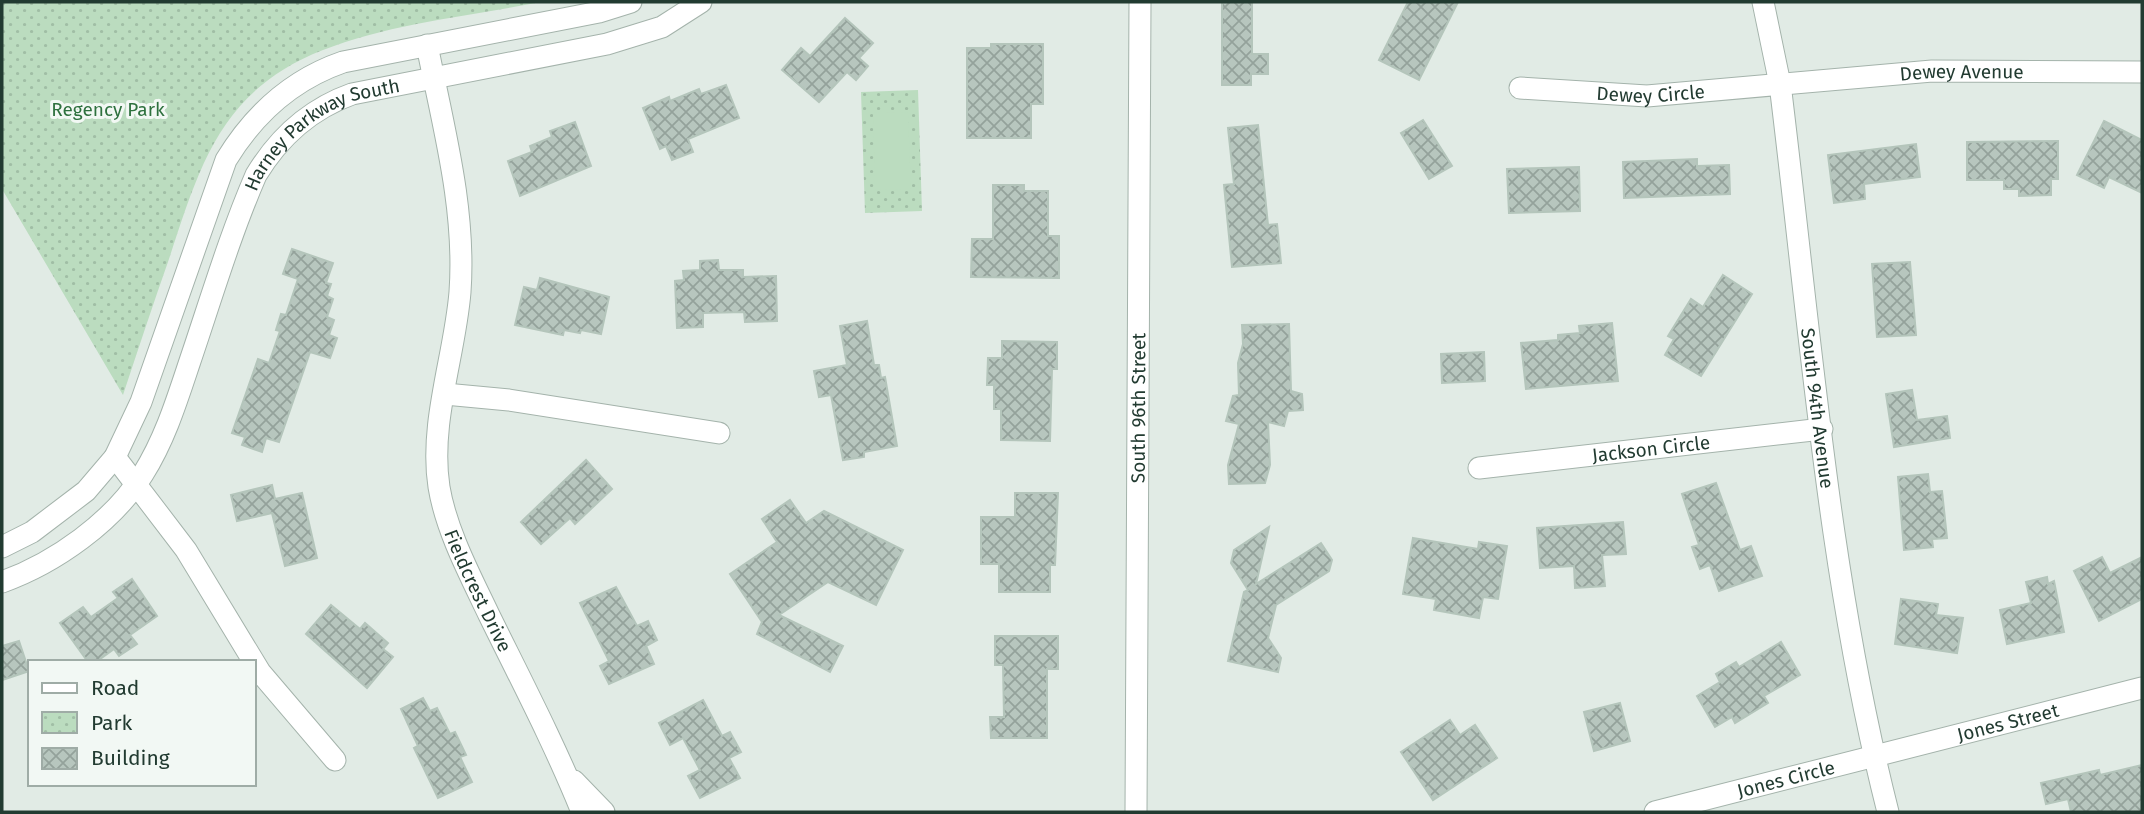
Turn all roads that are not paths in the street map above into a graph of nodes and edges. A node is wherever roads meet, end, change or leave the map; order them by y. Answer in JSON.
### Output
{"nodes":[{"id":1,"x":631,"y":2,"type":"edge"},
{"id":2,"x":701,"y":2,"type":"edge"},
{"id":3,"x":1140,"y":2,"type":"edge"},
{"id":4,"x":1763,"y":2,"type":"edge"},
{"id":5,"x":427,"y":45,"type":"junction"},
{"id":6,"x":2142,"y":72,"type":"edge"},
{"id":7,"x":433,"y":76,"type":"junction"},
{"id":8,"x":1780,"y":84,"type":"junction"},
{"id":9,"x":1520,"y":88,"type":"dead end"},
{"id":10,"x":445,"y":394,"type":"junction"},
{"id":11,"x":1822,"y":429,"type":"junction"},
{"id":12,"x":719,"y":433,"type":"dead end"},
{"id":13,"x":115,"y":457,"type":"junction"},
{"id":14,"x":1479,"y":468,"type":"dead end"},
{"id":15,"x":136,"y":484,"type":"junction"},
{"id":16,"x":2,"y":547,"type":"edge"},
{"id":17,"x":2,"y":582,"type":"edge"},
{"id":18,"x":253,"y":660,"type":"edge"},
{"id":19,"x":256,"y":665,"type":"edge"},
{"id":20,"x":2142,"y":688,"type":"edge"},
{"id":21,"x":1874,"y":757,"type":"junction"},
{"id":22,"x":335,"y":760,"type":"dead end"},
{"id":23,"x":567,"y":774,"type":"junction"},
{"id":24,"x":582,"y":812,"type":"edge"},
{"id":25,"x":604,"y":812,"type":"edge"},
{"id":26,"x":1136,"y":812,"type":"edge"},
{"id":27,"x":1655,"y":812,"type":"edge"},
{"id":28,"x":1888,"y":812,"type":"edge"}],
"edges":[{"from":1,"to":5,"type":"street","name":"Harney Parkway South"},
{"from":2,"to":7,"type":"street","name":"Harney Parkway South"},
{"from":3,"to":26,"type":"street","name":"South 96th Street"},
{"from":4,"to":8,"type":"street","name":"South 94th Avenue"},
{"from":5,"to":7,"type":"street","name":"Fieldcrest Drive"},
{"from":5,"to":13,"type":"street","name":"Harney Parkway South"},
{"from":6,"to":8,"type":"street","name":"Dewey Avenue"},
{"from":7,"to":10,"type":"street","name":"Fieldcrest Drive"},
{"from":7,"to":15,"type":"street","name":"Harney Parkway South"},
{"from":8,"to":9,"type":"street","name":"Dewey Circle"},
{"from":8,"to":11,"type":"street","name":"South 94th Avenue"},
{"from":10,"to":12,"type":"street"},
{"from":10,"to":23,"type":"street","name":"Fieldcrest Drive"},
{"from":11,"to":14,"type":"street","name":"Jackson Circle"},
{"from":11,"to":21,"type":"street","name":"South 94th Avenue"},
{"from":13,"to":15,"type":"street"},
{"from":13,"to":16,"type":"street","name":"Harney Parkway South"},
{"from":15,"to":17,"type":"street","name":"Harney Parkway South"},
{"from":15,"to":18,"type":"street"},
{"from":19,"to":22,"type":"street"},
{"from":20,"to":21,"type":"street","name":"Jones Street"},
{"from":21,"to":27,"type":"street","name":"Jones Circle"},
{"from":21,"to":28,"type":"street","name":"South 94th Avenue"},
{"from":23,"to":24,"type":"street","name":"Fieldcrest Drive"},
{"from":23,"to":25,"type":"street","name":"Fieldcrest Drive"}]}
